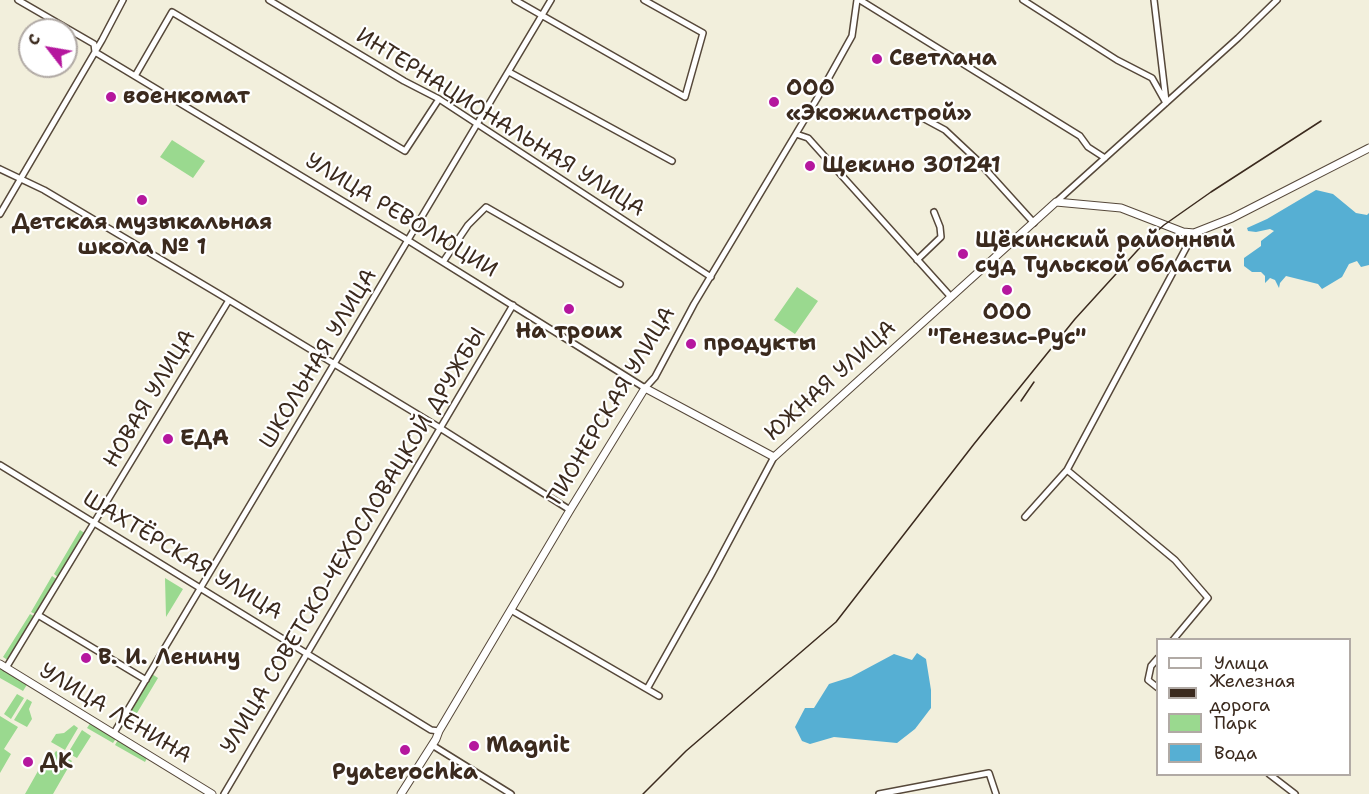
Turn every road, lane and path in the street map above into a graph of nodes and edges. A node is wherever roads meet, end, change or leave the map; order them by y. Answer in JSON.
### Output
{"nodes":[{"id":1,"x":18,"y":0,"type":"edge"},
{"id":2,"x":123,"y":0,"type":"edge"},
{"id":3,"x":269,"y":0,"type":"edge"},
{"id":4,"x":515,"y":0,"type":"edge"},
{"id":5,"x":551,"y":0,"type":"edge"},
{"id":6,"x":644,"y":0,"type":"edge"},
{"id":7,"x":858,"y":0,"type":"edge"},
{"id":8,"x":1023,"y":0,"type":"edge"},
{"id":9,"x":1154,"y":0,"type":"edge"},
{"id":10,"x":1277,"y":0,"type":"edge"},
{"id":11,"x":541,"y":15,"type":"junction"},
{"id":12,"x":95,"y":52,"type":"junction"},
{"id":13,"x":509,"y":72,"type":"junction"},
{"id":14,"x":135,"y":76,"type":"junction"},
{"id":15,"x":439,"y":99,"type":"junction"},
{"id":16,"x":1166,"y":102,"type":"junction"},
{"id":17,"x":919,"y":116,"type":"dead end"},
{"id":18,"x":477,"y":124,"type":"junction"},
{"id":19,"x":796,"y":134,"type":"junction"},
{"id":20,"x":1369,"y":148,"type":"edge"},
{"id":21,"x":1106,"y":158,"type":"junction"},
{"id":22,"x":672,"y":161,"type":"dead end"},
{"id":23,"x":0,"y":168,"type":"edge"},
{"id":24,"x":20,"y":180,"type":"junction"},
{"id":25,"x":1056,"y":202,"type":"junction"},
{"id":26,"x":934,"y":212,"type":"dead end"},
{"id":27,"x":0,"y":214,"type":"edge"},
{"id":28,"x":1034,"y":223,"type":"junction"},
{"id":29,"x":1194,"y":233,"type":"junction"},
{"id":30,"x":408,"y":241,"type":"junction"},
{"id":31,"x":917,"y":260,"type":"junction"},
{"id":32,"x":443,"y":262,"type":"junction"},
{"id":33,"x":711,"y":277,"type":"junction"},
{"id":34,"x":620,"y":284,"type":"dead end"},
{"id":35,"x":951,"y":297,"type":"junction"},
{"id":36,"x":229,"y":300,"type":"junction"},
{"id":37,"x":513,"y":305,"type":"junction"},
{"id":38,"x":335,"y":364,"type":"junction"},
{"id":39,"x":645,"y":388,"type":"junction"},
{"id":40,"x":440,"y":428,"type":"junction"},
{"id":41,"x":774,"y":457,"type":"junction"},
{"id":42,"x":0,"y":465,"type":"edge"},
{"id":43,"x":1067,"y":470,"type":"junction"},
{"id":44,"x":570,"y":510,"type":"junction"},
{"id":45,"x":1025,"y":517,"type":"dead end"},
{"id":46,"x":96,"y":522,"type":"junction"},
{"id":47,"x":201,"y":588,"type":"junction"},
{"id":48,"x":511,"y":610,"type":"junction"},
{"id":49,"x":38,"y":615,"type":"junction"},
{"id":50,"x":1174,"y":638,"type":"edge"},
{"id":51,"x":307,"y":652,"type":"junction"},
{"id":52,"x":1156,"y":660,"type":"edge"},
{"id":53,"x":3,"y":666,"type":"edge"},
{"id":54,"x":146,"y":680,"type":"junction"},
{"id":55,"x":1156,"y":686,"type":"edge"},
{"id":56,"x":647,"y":689,"type":"junction"},
{"id":57,"x":659,"y":696,"type":"dead end"},
{"id":58,"x":439,"y":732,"type":"junction"},
{"id":59,"x":114,"y":733,"type":"junction"},
{"id":60,"x":432,"y":746,"type":"junction"},
{"id":61,"x":1272,"y":776,"type":"edge"},
{"id":62,"x":212,"y":794,"type":"edge"},
{"id":63,"x":224,"y":794,"type":"edge"},
{"id":64,"x":401,"y":794,"type":"edge"},
{"id":65,"x":511,"y":794,"type":"edge"},
{"id":66,"x":879,"y":794,"type":"edge"},
{"id":67,"x":996,"y":794,"type":"edge"},
{"id":68,"x":1295,"y":794,"type":"edge"}],
"edges":[{"from":1,"to":12,"type":"street","name":"УЛИЦА РЕВОЛЮЦИИ"},
{"from":2,"to":12,"type":"street"},
{"from":3,"to":15,"type":"street","name":"ИНТЕРНАЦИОНАЛЬНАЯ УЛИЦА"},
{"from":4,"to":11,"type":"street"},
{"from":5,"to":11,"type":"street","name":"ШКОЛЬНАЯ УЛИЦА"},
{"from":6,"to":11,"type":"street"},
{"from":7,"to":19,"type":"street","name":"ПИОНЕРСКАЯ УЛИЦА"},
{"from":7,"to":21,"type":"street"},
{"from":8,"to":16,"type":"street"},
{"from":9,"to":16,"type":"street"},
{"from":10,"to":16,"type":"street"},
{"from":11,"to":13,"type":"street","name":"ШКОЛЬНАЯ УЛИЦА"},
{"from":12,"to":14,"type":"street","name":"УЛИЦА РЕВОЛЮЦИИ"},
{"from":12,"to":24,"type":"street"},
{"from":13,"to":18,"type":"street","name":"ШКОЛЬНАЯ УЛИЦА"},
{"from":13,"to":22,"type":"street"},
{"from":14,"to":15,"type":"street"},
{"from":14,"to":30,"type":"street","name":"УЛИЦА РЕВОЛЮЦИИ"},
{"from":15,"to":18,"type":"street","name":"ИНТЕРНАЦИОНАЛЬНАЯ УЛИЦА"},
{"from":16,"to":21,"type":"street"},
{"from":17,"to":28,"type":"street"},
{"from":18,"to":30,"type":"street","name":"ШКОЛЬНАЯ УЛИЦА"},
{"from":18,"to":33,"type":"street","name":"ИНТЕРНАЦИОНАЛЬНАЯ УЛИЦА"},
{"from":19,"to":31,"type":"street"},
{"from":19,"to":33,"type":"street","name":"ПИОНЕРСКАЯ УЛИЦА"},
{"from":20,"to":29,"type":"street"},
{"from":21,"to":25,"type":"street"},
{"from":23,"to":24,"type":"street"},
{"from":24,"to":27,"type":"street"},
{"from":24,"to":36,"type":"street"},
{"from":25,"to":28,"type":"street","name":"ЮЖНАЯ УЛИЦА"},
{"from":25,"to":29,"type":"street"},
{"from":26,"to":31,"type":"street"},
{"from":28,"to":35,"type":"street","name":"ЮЖНАЯ УЛИЦА"},
{"from":29,"to":43,"type":"street"},
{"from":30,"to":32,"type":"street","name":"УЛИЦА РЕВОЛЮЦИИ"},
{"from":30,"to":38,"type":"street","name":"ШКОЛЬНАЯ УЛИЦА"},
{"from":31,"to":35,"type":"street"},
{"from":32,"to":34,"type":"street"},
{"from":32,"to":37,"type":"street","name":"УЛИЦА РЕВОЛЮЦИИ"},
{"from":33,"to":39,"type":"street","name":"ПИОНЕРСКАЯ УЛИЦА"},
{"from":35,"to":41,"type":"street","name":"ЮЖНАЯ УЛИЦА"},
{"from":36,"to":38,"type":"street"},
{"from":36,"to":46,"type":"street","name":"НОВАЯ УЛИЦА"},
{"from":37,"to":39,"type":"street","name":"УЛИЦА РЕВОЛЮЦИИ"},
{"from":37,"to":40,"type":"street","name":"УЛИЦА СОВЕТСКО-ЧЕХОСЛОВАЦКОЙ ДРУЖБЫ"},
{"from":38,"to":40,"type":"street"},
{"from":38,"to":47,"type":"street","name":"ШКОЛЬНАЯ УЛИЦА"},
{"from":39,"to":41,"type":"street","name":"УЛИЦА РЕВОЛЮЦИИ"},
{"from":39,"to":44,"type":"street","name":"ПИОНЕРСКАЯ УЛИЦА"},
{"from":40,"to":44,"type":"street"},
{"from":40,"to":51,"type":"street","name":"УЛИЦА СОВЕТСКО-ЧЕХОСЛОВАЦКОЙ ДРУЖБЫ"},
{"from":41,"to":56,"type":"street","name":"ЮЖНАЯ УЛИЦА"},
{"from":42,"to":46,"type":"street","name":"ШАХТЁРСКАЯ УЛИЦА"},
{"from":43,"to":45,"type":"street"},
{"from":43,"to":50,"type":"street"},
{"from":44,"to":48,"type":"street","name":"ПИОНЕРСКАЯ УЛИЦА"},
{"from":46,"to":47,"type":"street","name":"ШАХТЁРСКАЯ УЛИЦА"},
{"from":46,"to":49,"type":"street","name":"НОВАЯ УЛИЦА"},
{"from":47,"to":51,"type":"street","name":"ШАХТЁРСКАЯ УЛИЦА"},
{"from":47,"to":54,"type":"street","name":"ШКОЛЬНАЯ УЛИЦА"},
{"from":48,"to":56,"type":"street"},
{"from":48,"to":58,"type":"street","name":"ПИОНЕРСКАЯ УЛИЦА"},
{"from":49,"to":53,"type":"street","name":"НОВАЯ УЛИЦА"},
{"from":49,"to":54,"type":"street"},
{"from":51,"to":58,"type":"street","name":"ШАХТЁРСКАЯ УЛИЦА"},
{"from":51,"to":63,"type":"street","name":"УЛИЦА СОВЕТСКО-ЧЕХОСЛОВАЦКОЙ ДРУЖБЫ"},
{"from":52,"to":55,"type":"street"},
{"from":53,"to":59,"type":"street","name":"УЛИЦА ЛЕНИНА"},
{"from":54,"to":59,"type":"street","name":"ШКОЛЬНАЯ УЛИЦА"},
{"from":56,"to":57,"type":"street"},
{"from":58,"to":60,"type":"street","name":"ПИОНЕРСКАЯ УЛИЦА"},
{"from":59,"to":62,"type":"street","name":"УЛИЦА ЛЕНИНА"},
{"from":60,"to":64,"type":"street","name":"ПИОНЕРСКАЯ УЛИЦА"},
{"from":60,"to":65,"type":"street"},
{"from":61,"to":68,"type":"street"},
{"from":66,"to":67,"type":"street"}]}
